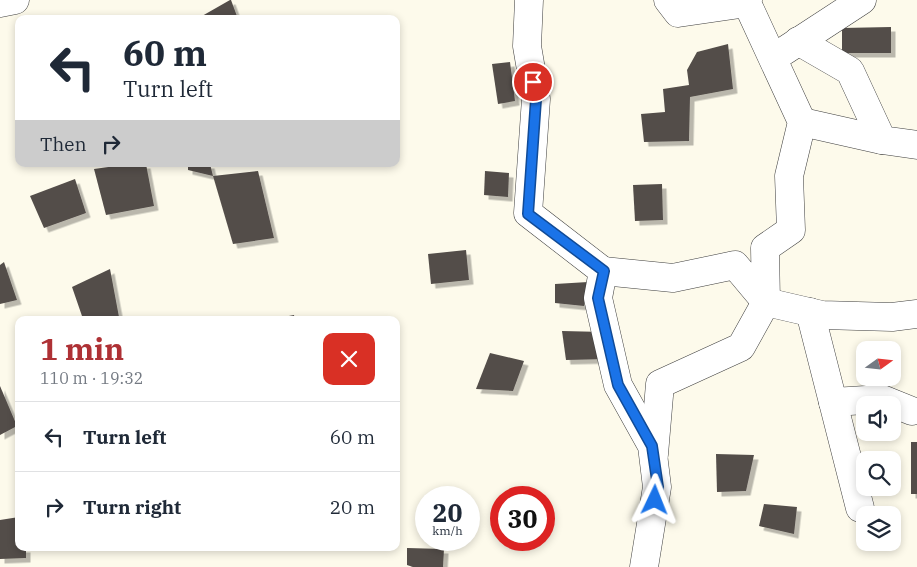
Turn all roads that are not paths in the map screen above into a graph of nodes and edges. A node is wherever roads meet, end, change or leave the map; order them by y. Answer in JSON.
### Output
{"nodes":[{"id":1,"x":15,"y":0,"type":"edge"},
{"id":2,"x":529,"y":0,"type":"edge"},
{"id":3,"x":668,"y":0,"type":"edge"},
{"id":4,"x":862,"y":0,"type":"edge"},
{"id":5,"x":747,"y":2,"type":"edge"},
{"id":6,"x":0,"y":3,"type":"edge"},
{"id":7,"x":798,"y":42,"type":"junction"},
{"id":8,"x":772,"y":58,"type":"junction"},
{"id":9,"x":802,"y":122,"type":"junction"},
{"id":10,"x":882,"y":140,"type":"junction"},
{"id":11,"x":917,"y":145,"type":"edge"},
{"id":12,"x":604,"y":271,"type":"junction"},
{"id":13,"x":766,"y":302,"type":"junction"},
{"id":14,"x":810,"y":312,"type":"junction"},
{"id":15,"x":917,"y":314,"type":"edge"},
{"id":16,"x":833,"y":402,"type":"junction"},
{"id":17,"x":912,"y":411,"type":"dead end"},
{"id":18,"x":654,"y":460,"type":"junction"},
{"id":19,"x":859,"y":506,"type":"edge"},
{"id":20,"x":644,"y":567,"type":"edge"}],
"edges":[{"from":1,"to":6,"type":"street"},
{"from":2,"to":12,"type":"street"},
{"from":3,"to":5,"type":"street"},
{"from":4,"to":7,"type":"street"},
{"from":5,"to":8,"type":"street"},
{"from":7,"to":8,"type":"street"},
{"from":7,"to":10,"type":"street"},
{"from":8,"to":9,"type":"street"},
{"from":9,"to":10,"type":"street"},
{"from":9,"to":13,"type":"street"},
{"from":10,"to":11,"type":"street"},
{"from":12,"to":13,"type":"street"},
{"from":12,"to":18,"type":"street"},
{"from":13,"to":14,"type":"street"},
{"from":13,"to":18,"type":"street"},
{"from":14,"to":15,"type":"street"},
{"from":14,"to":16,"type":"street"},
{"from":16,"to":17,"type":"street"},
{"from":16,"to":19,"type":"street"},
{"from":18,"to":20,"type":"street"}]}
